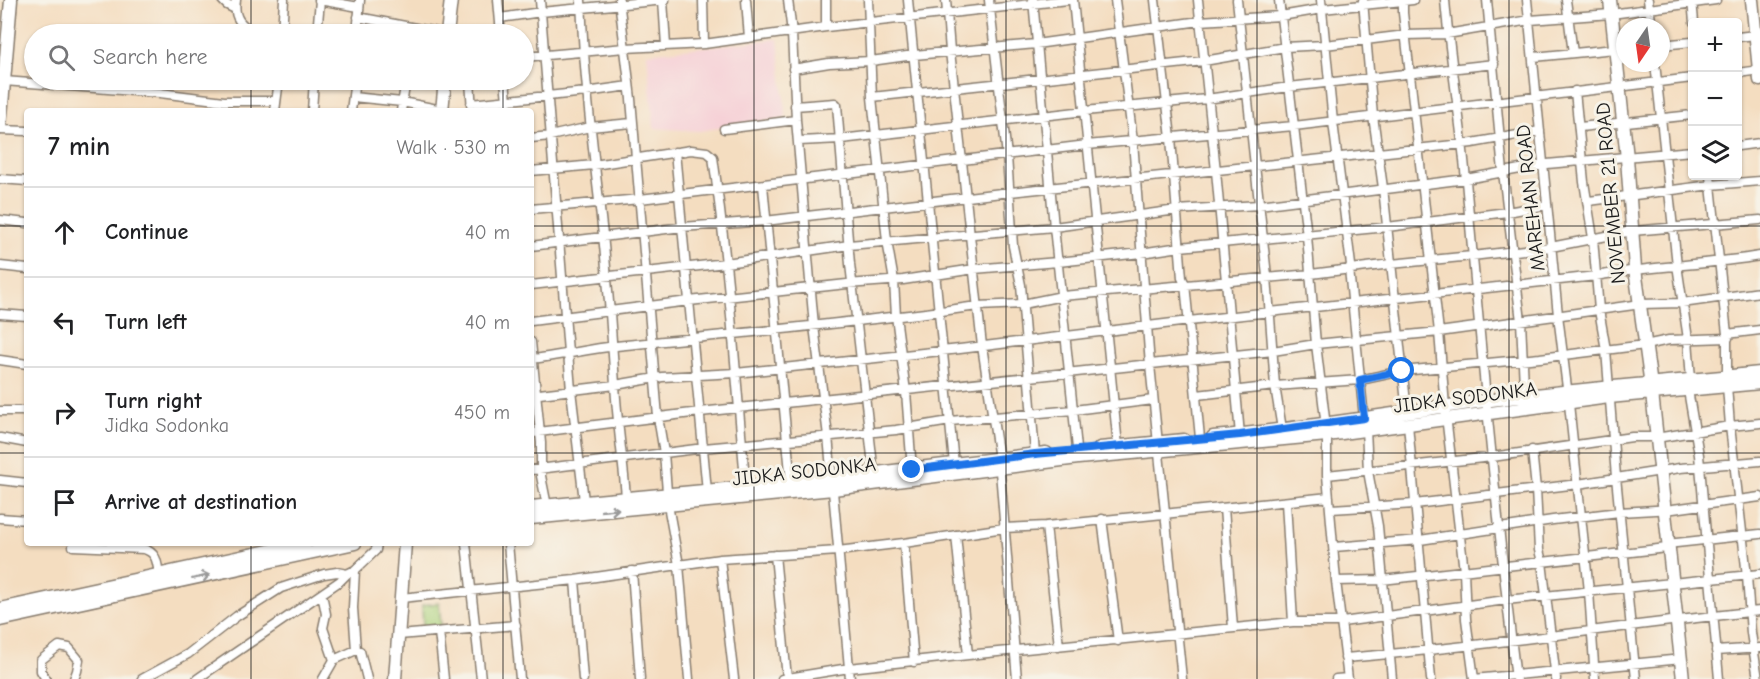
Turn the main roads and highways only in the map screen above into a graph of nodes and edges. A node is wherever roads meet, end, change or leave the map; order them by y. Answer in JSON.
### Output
{"nodes":[{"id":1,"x":11,"y":0,"type":"edge"},
{"id":2,"x":451,"y":0,"type":"edge"},
{"id":3,"x":1610,"y":0,"type":"edge"},
{"id":4,"x":1752,"y":0,"type":"edge"},
{"id":5,"x":448,"y":24,"type":"edge"},
{"id":6,"x":1616,"y":33,"type":"edge"},
{"id":7,"x":3,"y":62,"type":"edge"},
{"id":8,"x":1620,"y":72,"type":"edge"},
{"id":9,"x":1760,"y":73,"type":"edge"},
{"id":10,"x":444,"y":90,"type":"edge"},
{"id":11,"x":442,"y":108,"type":"edge"},
{"id":12,"x":0,"y":129,"type":"edge"},
{"id":13,"x":1760,"y":373,"type":"edge"},
{"id":14,"x":1727,"y":381,"type":"junction"},
{"id":15,"x":1760,"y":383,"type":"edge"},
{"id":16,"x":1651,"y":388,"type":"junction"},
{"id":17,"x":1326,"y":430,"type":"junction"},
{"id":18,"x":1159,"y":446,"type":"junction"},
{"id":19,"x":1078,"y":454,"type":"junction"},
{"id":20,"x":999,"y":463,"type":"junction"},
{"id":21,"x":832,"y":484,"type":"junction"},
{"id":22,"x":746,"y":492,"type":"junction"},
{"id":23,"x":668,"y":500,"type":"junction"},
{"id":24,"x":534,"y":507,"type":"edge"},
{"id":25,"x":586,"y":507,"type":"junction"},
{"id":26,"x":534,"y":517,"type":"edge"},
{"id":27,"x":271,"y":546,"type":"edge"},
{"id":28,"x":338,"y":546,"type":"edge"},
{"id":29,"x":405,"y":546,"type":"edge"},
{"id":30,"x":227,"y":565,"type":"junction"},
{"id":31,"x":0,"y":609,"type":"edge"},
{"id":32,"x":0,"y":620,"type":"edge"},
{"id":33,"x":395,"y":679,"type":"edge"},
{"id":34,"x":1683,"y":679,"type":"edge"}],
"edges":[{"from":1,"to":7,"type":"main road"},
{"from":2,"to":5,"type":"main road"},
{"from":3,"to":6,"type":"main road","name":"NOVEMBER 21 ROAD"},
{"from":4,"to":9,"type":"main road"},
{"from":7,"to":12,"type":"main road"},
{"from":8,"to":16,"type":"main road","name":"NOVEMBER 21 ROAD"},
{"from":10,"to":11,"type":"main road"},
{"from":13,"to":14,"type":"main road","name":"JIDKA SODONKA"},
{"from":14,"to":15,"type":"main road","name":"JIDKA SODONKA"},
{"from":14,"to":16,"type":"main road","name":"JIDKA SODONKA"},
{"from":16,"to":17,"type":"main road","name":"JIDKA SODONKA"},
{"from":16,"to":34,"type":"main road","name":"NOVEMBER 21 ROAD"},
{"from":17,"to":18,"type":"main road","name":"JIDKA SODONKA"},
{"from":17,"to":18,"type":"main road","name":"JIDKA SODONKA"},
{"from":18,"to":19,"type":"main road","name":"JIDKA SODONKA"},
{"from":18,"to":19,"type":"main road","name":"JIDKA SODONKA"},
{"from":19,"to":20,"type":"main road","name":"JIDKA SODONKA"},
{"from":19,"to":20,"type":"main road","name":"JIDKA SODONKA"},
{"from":20,"to":21,"type":"main road","name":"JIDKA SODONKA"},
{"from":20,"to":21,"type":"main road","name":"JIDKA SODONKA"},
{"from":21,"to":22,"type":"main road","name":"JIDKA SODONKA"},
{"from":21,"to":22,"type":"main road","name":"JIDKA SODONKA"},
{"from":22,"to":23,"type":"main road","name":"JIDKA SODONKA"},
{"from":22,"to":23,"type":"main road","name":"JIDKA SODONKA"},
{"from":25,"to":23,"type":"main road","name":"JIDKA SODONKA","one_way":true},
{"from":23,"to":25,"type":"main road","name":"JIDKA SODONKA"},
{"from":24,"to":25,"type":"main road","name":"JIDKA SODONKA"},
{"from":25,"to":26,"type":"main road","name":"JIDKA SODONKA"},
{"from":27,"to":30,"type":"main road"},
{"from":28,"to":30,"type":"main road"},
{"from":29,"to":33,"type":"main road"},
{"from":30,"to":31,"type":"main road"},
{"from":32,"to":30,"type":"main road","one_way":true}]}
